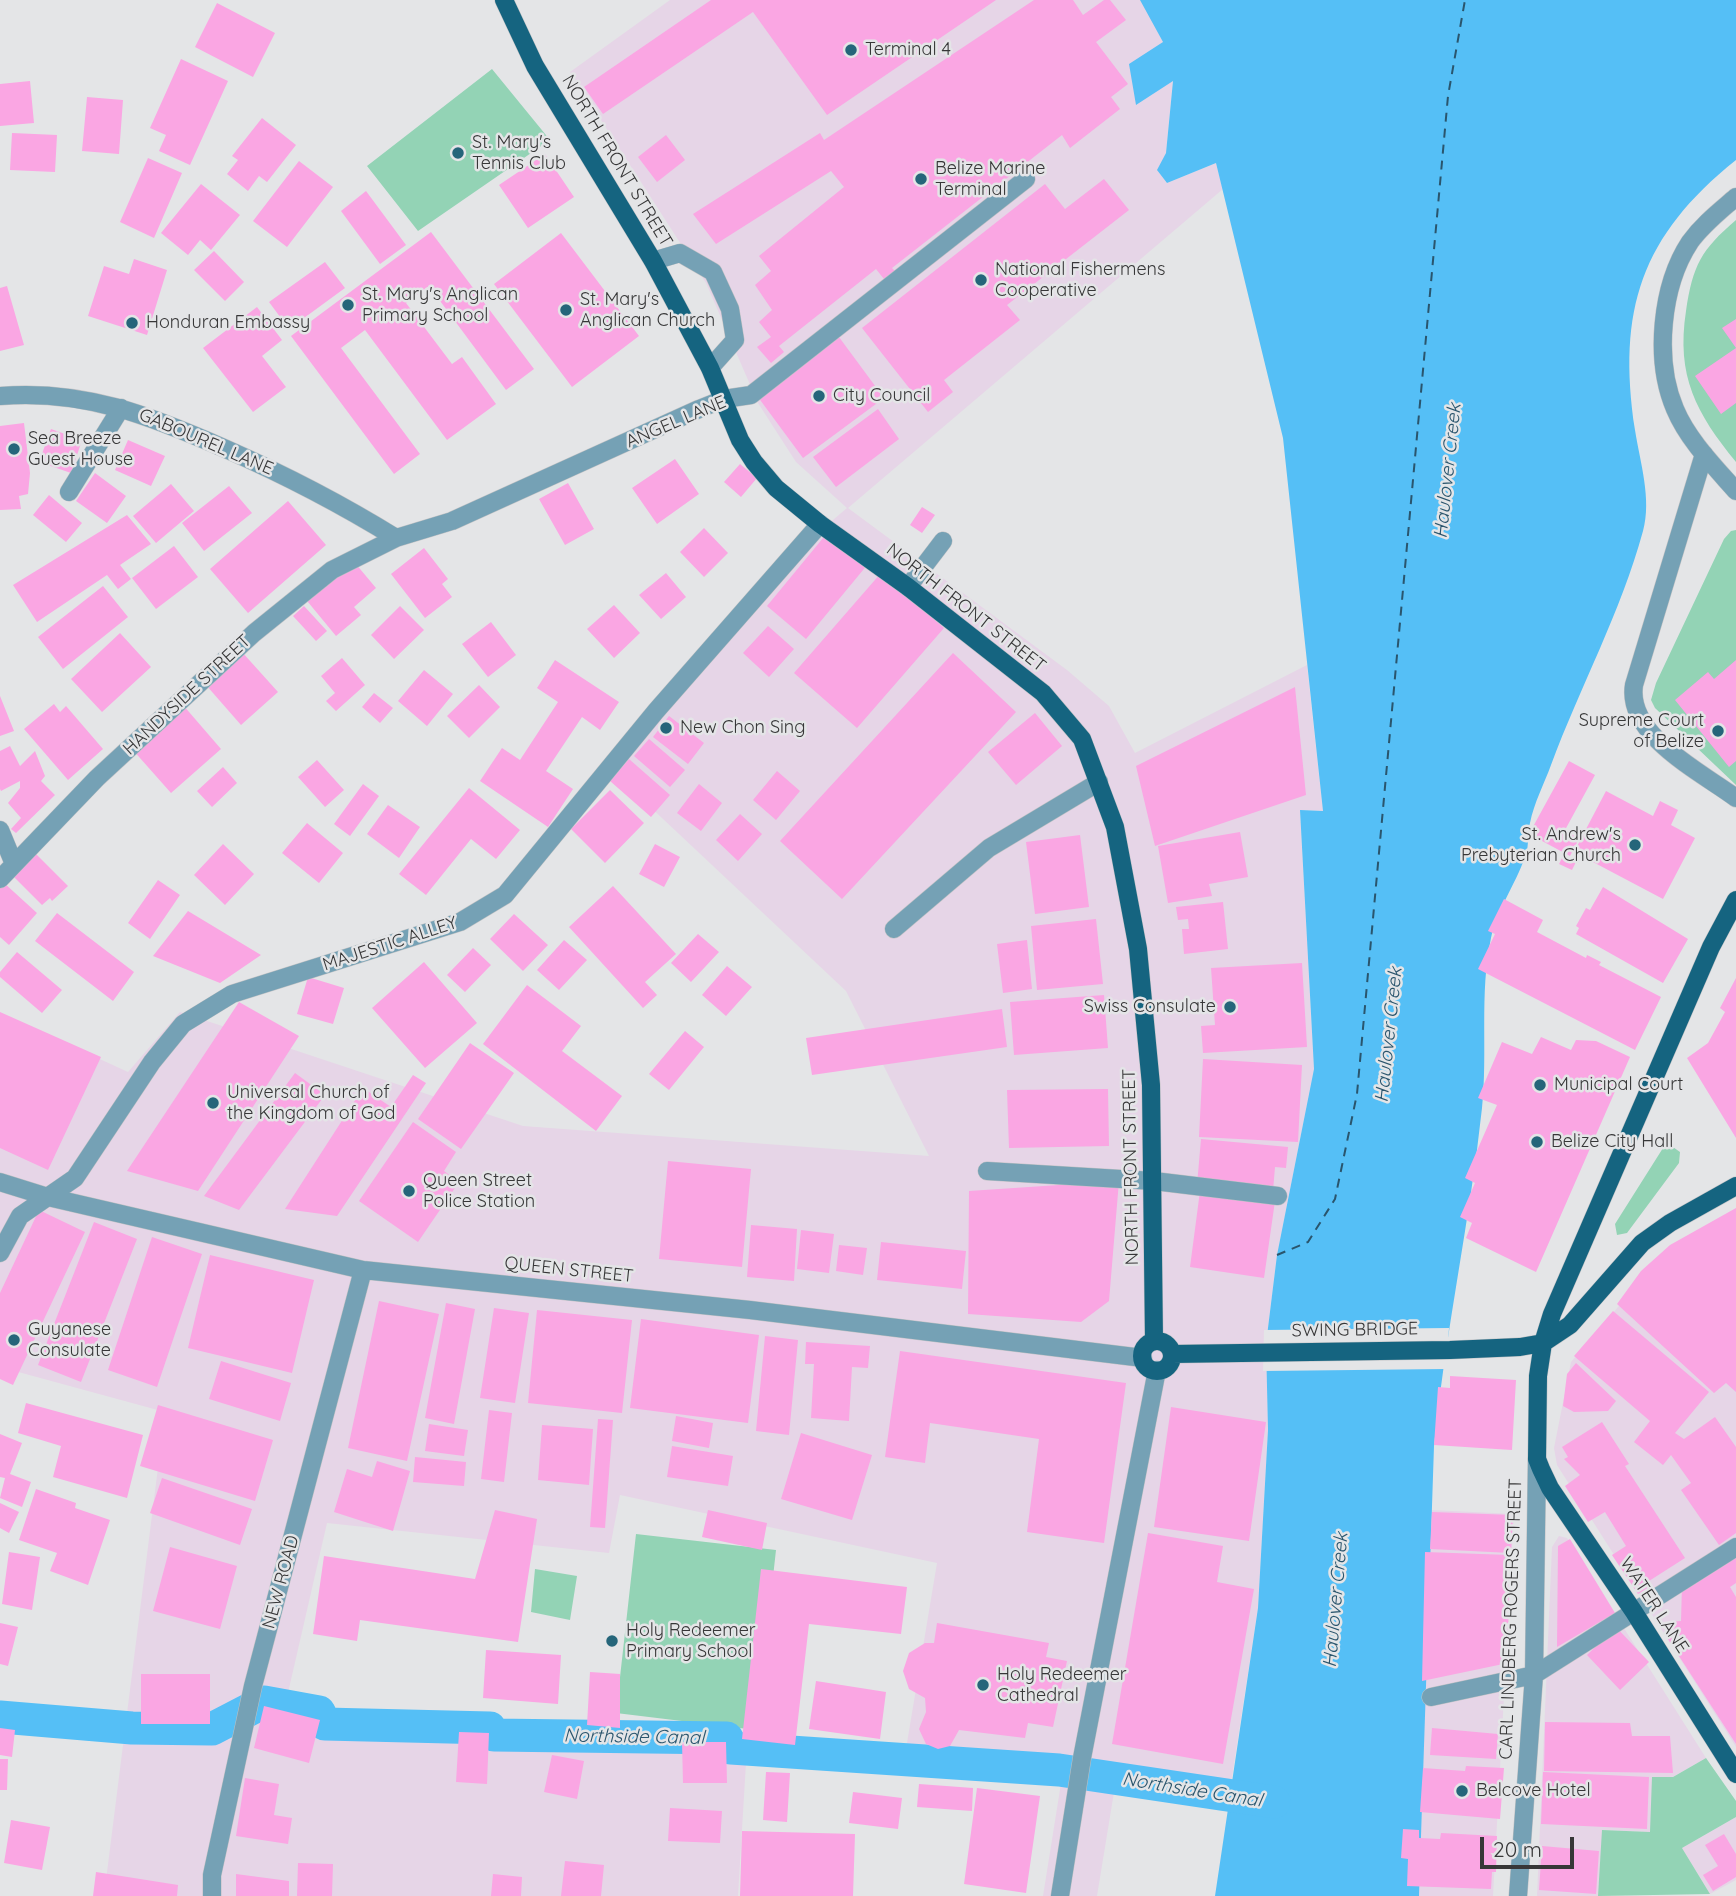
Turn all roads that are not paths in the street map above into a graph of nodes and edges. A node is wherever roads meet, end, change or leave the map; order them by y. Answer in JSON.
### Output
{"nodes":[{"id":1,"x":504,"y":0,"type":"edge"},
{"id":2,"x":1026,"y":179,"type":"dead end"},
{"id":3,"x":1736,"y":197,"type":"edge"},
{"id":4,"x":653,"y":261,"type":"junction"},
{"id":5,"x":710,"y":368,"type":"junction"},
{"id":6,"x":0,"y":396,"type":"edge"},
{"id":7,"x":724,"y":399,"type":"junction"},
{"id":8,"x":121,"y":408,"type":"junction"},
{"id":9,"x":1704,"y":454,"type":"junction"},
{"id":10,"x":1736,"y":491,"type":"edge"},
{"id":11,"x":69,"y":492,"type":"dead end"},
{"id":12,"x":820,"y":524,"type":"junction"},
{"id":13,"x":396,"y":538,"type":"junction"},
{"id":14,"x":943,"y":541,"type":"dead end"},
{"id":15,"x":908,"y":587,"type":"junction"},
{"id":16,"x":1099,"y":782,"type":"junction"},
{"id":17,"x":1736,"y":798,"type":"edge"},
{"id":18,"x":0,"y":830,"type":"edge"},
{"id":19,"x":14,"y":864,"type":"junction"},
{"id":20,"x":0,"y":879,"type":"edge"},
{"id":21,"x":1736,"y":900,"type":"edge"},
{"id":22,"x":894,"y":929,"type":"dead end"},
{"id":23,"x":987,"y":1171,"type":"dead end"},
{"id":24,"x":1154,"y":1181,"type":"junction"},
{"id":25,"x":0,"y":1182,"type":"edge"},
{"id":26,"x":1736,"y":1186,"type":"edge"},
{"id":27,"x":1278,"y":1196,"type":"dead end"},
{"id":28,"x":48,"y":1197,"type":"junction"},
{"id":29,"x":0,"y":1253,"type":"edge"},
{"id":30,"x":363,"y":1270,"type":"junction"},
{"id":31,"x":1154,"y":1341,"type":"junction"},
{"id":32,"x":1543,"y":1343,"type":"junction"},
{"id":33,"x":1172,"y":1354,"type":"junction"},
{"id":34,"x":1143,"y":1358,"type":"junction"},
{"id":35,"x":1157,"y":1370,"type":"junction"},
{"id":36,"x":1537,"y":1459,"type":"junction"},
{"id":37,"x":1736,"y":1547,"type":"edge"},
{"id":38,"x":1634,"y":1612,"type":"junction"},
{"id":39,"x":1534,"y":1675,"type":"junction"},
{"id":40,"x":1431,"y":1697,"type":"dead end"},
{"id":41,"x":1736,"y":1774,"type":"edge"},
{"id":42,"x":212,"y":1896,"type":"edge"},
{"id":43,"x":1060,"y":1896,"type":"edge"},
{"id":44,"x":1518,"y":1896,"type":"edge"}],
"edges":[{"from":1,"to":4,"type":"main road","name":"NORTH FRONT STREET"},
{"from":2,"to":7,"type":"street","name":"ANGEL LANE"},
{"from":3,"to":9,"type":"street"},
{"from":4,"to":5,"type":"main road","name":"NORTH FRONT STREET"},
{"from":4,"to":5,"type":"street"},
{"from":5,"to":7,"type":"main road","name":"NORTH FRONT STREET"},
{"from":6,"to":8,"type":"street","name":"GABOUREL LANE"},
{"from":7,"to":12,"type":"main road","name":"NORTH FRONT STREET"},
{"from":7,"to":13,"type":"street","name":"ANGEL LANE"},
{"from":8,"to":11,"type":"street"},
{"from":8,"to":13,"type":"street","name":"GABOUREL LANE"},
{"from":9,"to":10,"type":"street"},
{"from":9,"to":17,"type":"street"},
{"from":12,"to":15,"type":"main road","name":"NORTH FRONT STREET"},
{"from":12,"to":28,"type":"street","name":"MAJESTIC ALLEY"},
{"from":13,"to":19,"type":"street","name":"HANDYSIDE STREET"},
{"from":14,"to":15,"type":"street"},
{"from":15,"to":16,"type":"main road","name":"NORTH FRONT STREET"},
{"from":16,"to":22,"type":"street"},
{"from":16,"to":24,"type":"main road","name":"NORTH FRONT STREET"},
{"from":18,"to":19,"type":"street"},
{"from":19,"to":20,"type":"street","name":"HANDYSIDE STREET"},
{"from":21,"to":32,"type":"main road","name":"CARL LINDBERG ROGERS STREET"},
{"from":23,"to":24,"type":"street"},
{"from":24,"to":27,"type":"street"},
{"from":24,"to":31,"type":"main road","name":"NORTH FRONT STREET"},
{"from":25,"to":28,"type":"street","name":"QUEEN STREET"},
{"from":26,"to":32,"type":"main road"},
{"from":28,"to":29,"type":"street","name":"MAJESTIC ALLEY"},
{"from":28,"to":30,"type":"street","name":"QUEEN STREET"},
{"from":30,"to":34,"type":"street","name":"QUEEN STREET"},
{"from":30,"to":42,"type":"street","name":"NEW ROAD"},
{"from":31,"to":33,"type":"main road"},
{"from":31,"to":34,"type":"main road"},
{"from":32,"to":33,"type":"main road","name":"SWING BRIDGE"},
{"from":32,"to":36,"type":"main road","name":"CARL LINDBERG ROGERS STREET"},
{"from":33,"to":35,"type":"main road"},
{"from":34,"to":35,"type":"main road"},
{"from":35,"to":43,"type":"street"},
{"from":36,"to":38,"type":"main road","name":"WATER LANE"},
{"from":36,"to":39,"type":"street","name":"CARL LINDBERG ROGERS STREET"},
{"from":37,"to":38,"type":"street"},
{"from":38,"to":39,"type":"street"},
{"from":38,"to":41,"type":"main road","name":"WATER LANE"},
{"from":39,"to":40,"type":"street"},
{"from":39,"to":44,"type":"street","name":"CARL LINDBERG ROGERS STREET"}]}
